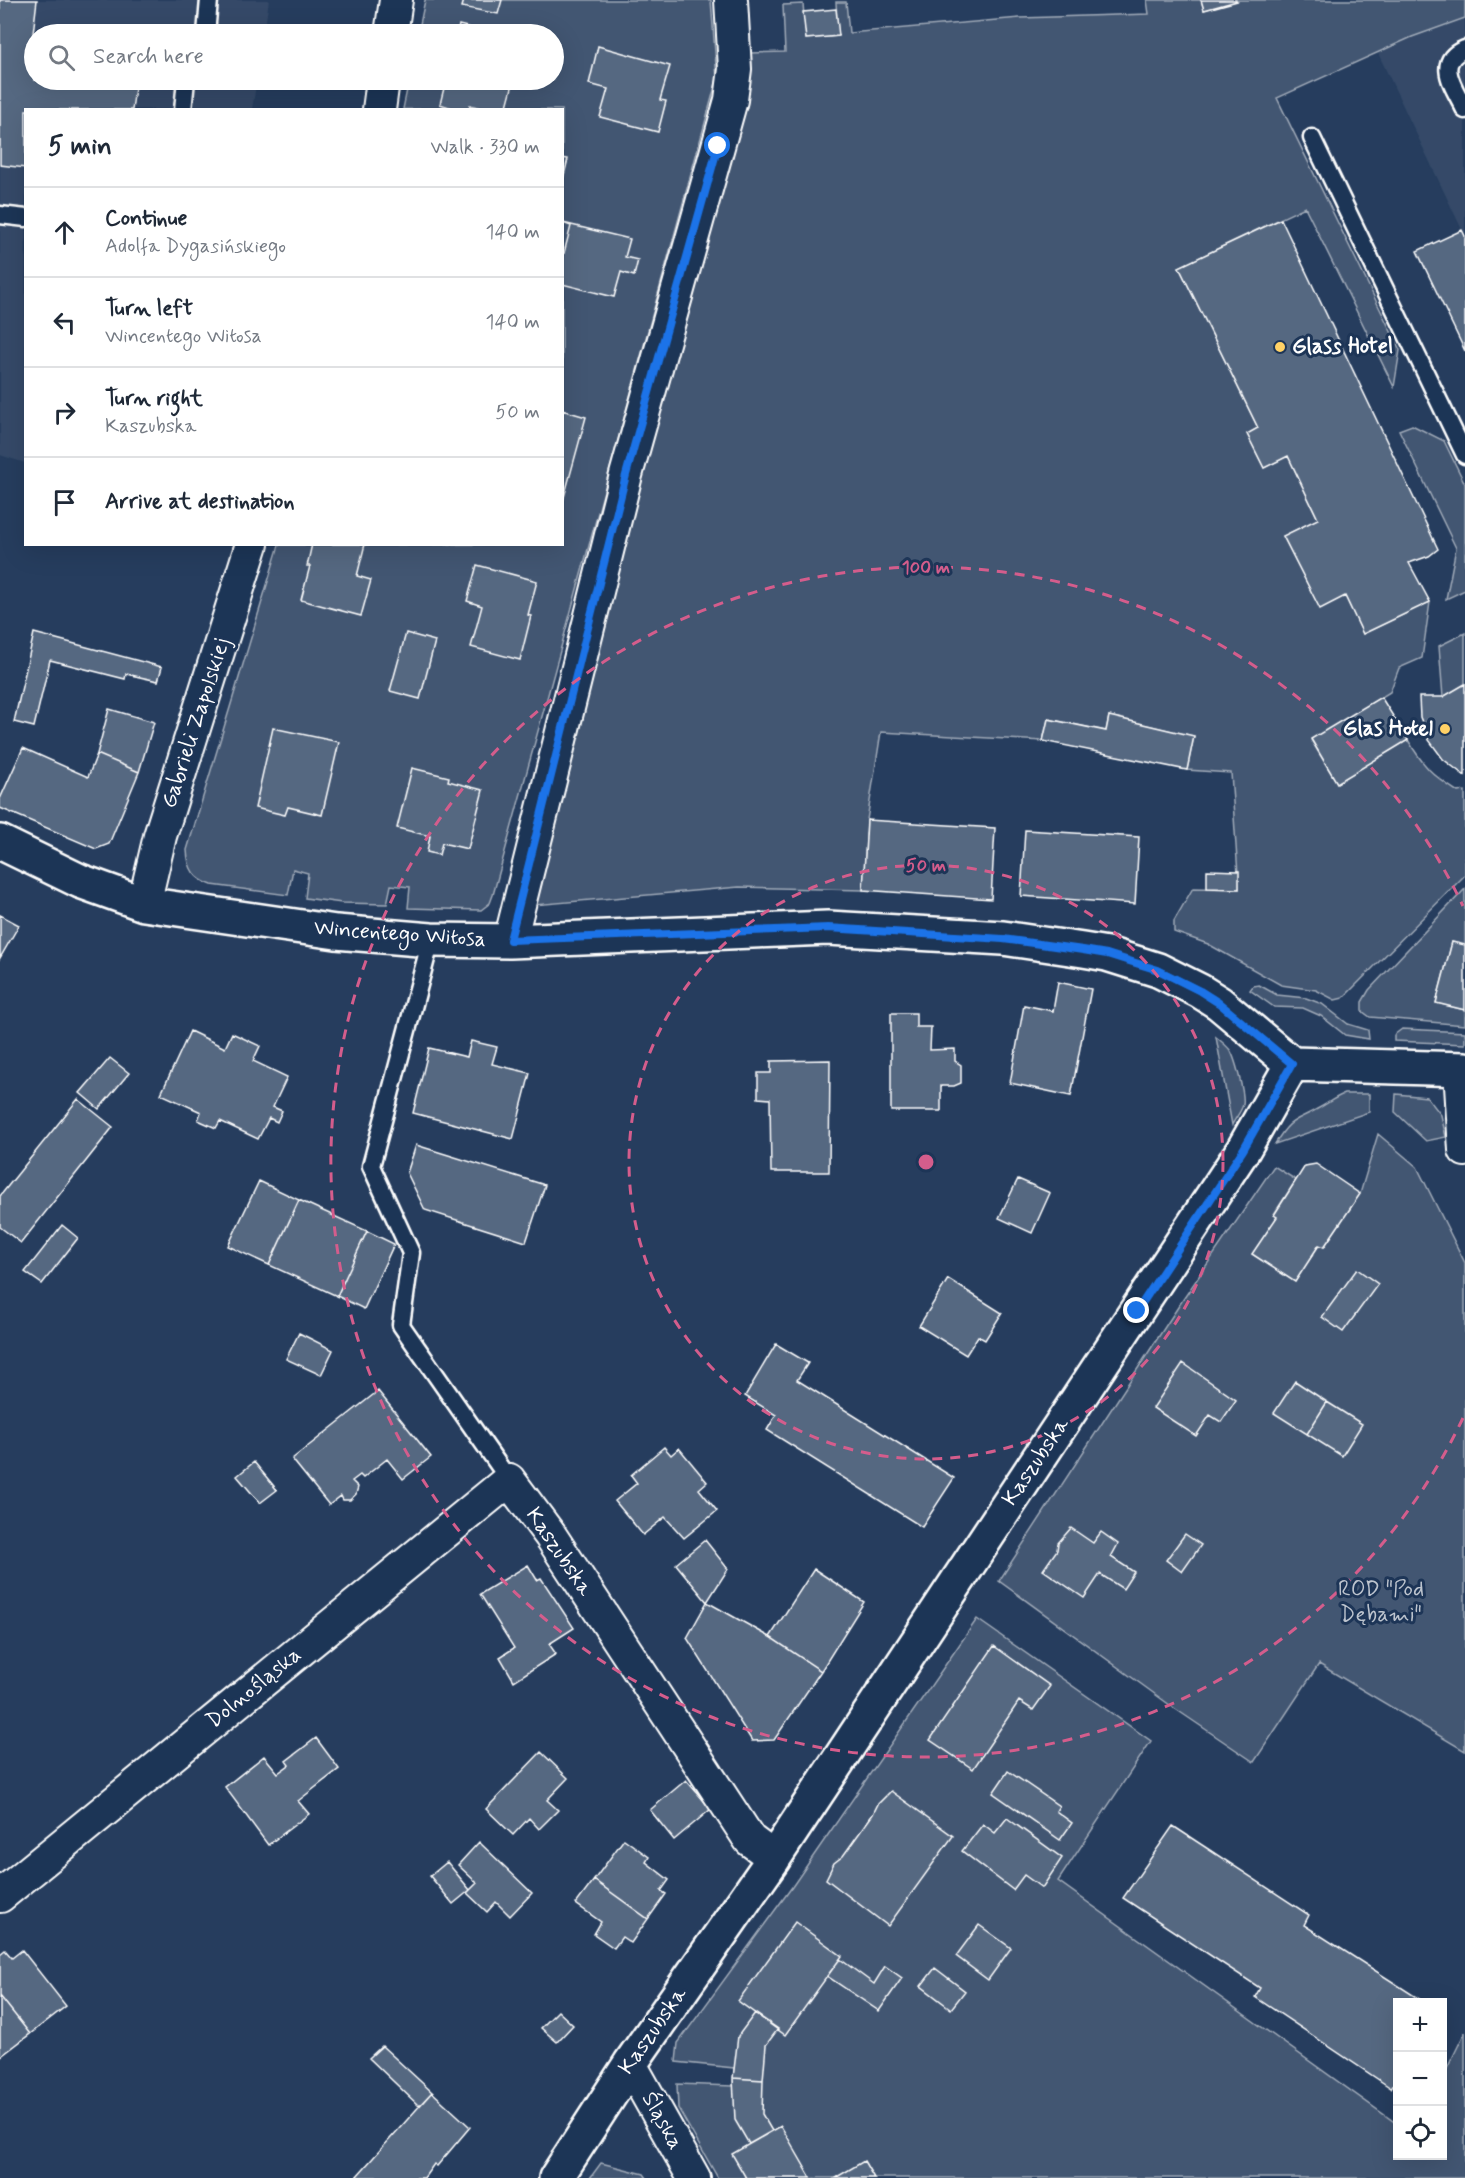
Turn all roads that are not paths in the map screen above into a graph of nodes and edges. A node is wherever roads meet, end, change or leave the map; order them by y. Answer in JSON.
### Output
{"nodes":[{"id":1,"x":210,"y":0,"type":"edge"},
{"id":2,"x":396,"y":0,"type":"edge"},
{"id":3,"x":731,"y":0,"type":"edge"},
{"id":4,"x":207,"y":24,"type":"edge"},
{"id":5,"x":392,"y":24,"type":"edge"},
{"id":6,"x":1465,"y":49,"type":"edge"},
{"id":7,"x":185,"y":90,"type":"edge"},
{"id":8,"x":382,"y":90,"type":"edge"},
{"id":9,"x":183,"y":108,"type":"edge"},
{"id":10,"x":379,"y":108,"type":"edge"},
{"id":11,"x":1465,"y":110,"type":"edge"},
{"id":12,"x":1312,"y":138,"type":"dead end"},
{"id":13,"x":0,"y":215,"type":"edge"},
{"id":14,"x":24,"y":218,"type":"edge"},
{"id":15,"x":1465,"y":456,"type":"edge"},
{"id":16,"x":251,"y":546,"type":"edge"},
{"id":17,"x":0,"y":842,"type":"edge"},
{"id":18,"x":144,"y":904,"type":"junction"},
{"id":19,"x":430,"y":940,"type":"junction"},
{"id":20,"x":510,"y":940,"type":"junction"},
{"id":21,"x":1292,"y":1064,"type":"junction"},
{"id":22,"x":1462,"y":1069,"type":"edge"},
{"id":23,"x":1465,"y":1150,"type":"edge"},
{"id":24,"x":509,"y":1480,"type":"junction"},
{"id":25,"x":774,"y":1858,"type":"junction"},
{"id":26,"x":0,"y":1896,"type":"edge"},
{"id":27,"x":630,"y":2064,"type":"junction"},
{"id":28,"x":556,"y":2178,"type":"edge"},
{"id":29,"x":694,"y":2178,"type":"edge"}],
"edges":[{"from":1,"to":4,"type":"lane"},
{"from":2,"to":5,"type":"street"},
{"from":3,"to":20,"type":"street"},
{"from":6,"to":11,"type":"lane"},
{"from":7,"to":9,"type":"lane"},
{"from":8,"to":10,"type":"street"},
{"from":12,"to":15,"type":"lane"},
{"from":13,"to":14,"type":"lane"},
{"from":16,"to":18,"type":"street","name":"Gabrieli Zapolskiej"},
{"from":17,"to":18,"type":"street","name":"Wincentego Witosa"},
{"from":18,"to":19,"type":"street","name":"Wincentego Witosa"},
{"from":19,"to":20,"type":"street","name":"Wincentego Witosa"},
{"from":19,"to":24,"type":"lane"},
{"from":20,"to":21,"type":"street","name":"Wincentego Witosa"},
{"from":21,"to":22,"type":"street"},
{"from":21,"to":25,"type":"street","name":"Kaszubska"},
{"from":22,"to":23,"type":"street"},
{"from":24,"to":25,"type":"street","name":"Kaszubska"},
{"from":24,"to":26,"type":"street","name":"Dolnośląska"},
{"from":25,"to":27,"type":"street","name":"Kaszubska"},
{"from":27,"to":28,"type":"street","name":"Kaszubska"},
{"from":27,"to":29,"type":"street","name":"Śląska"}]}
